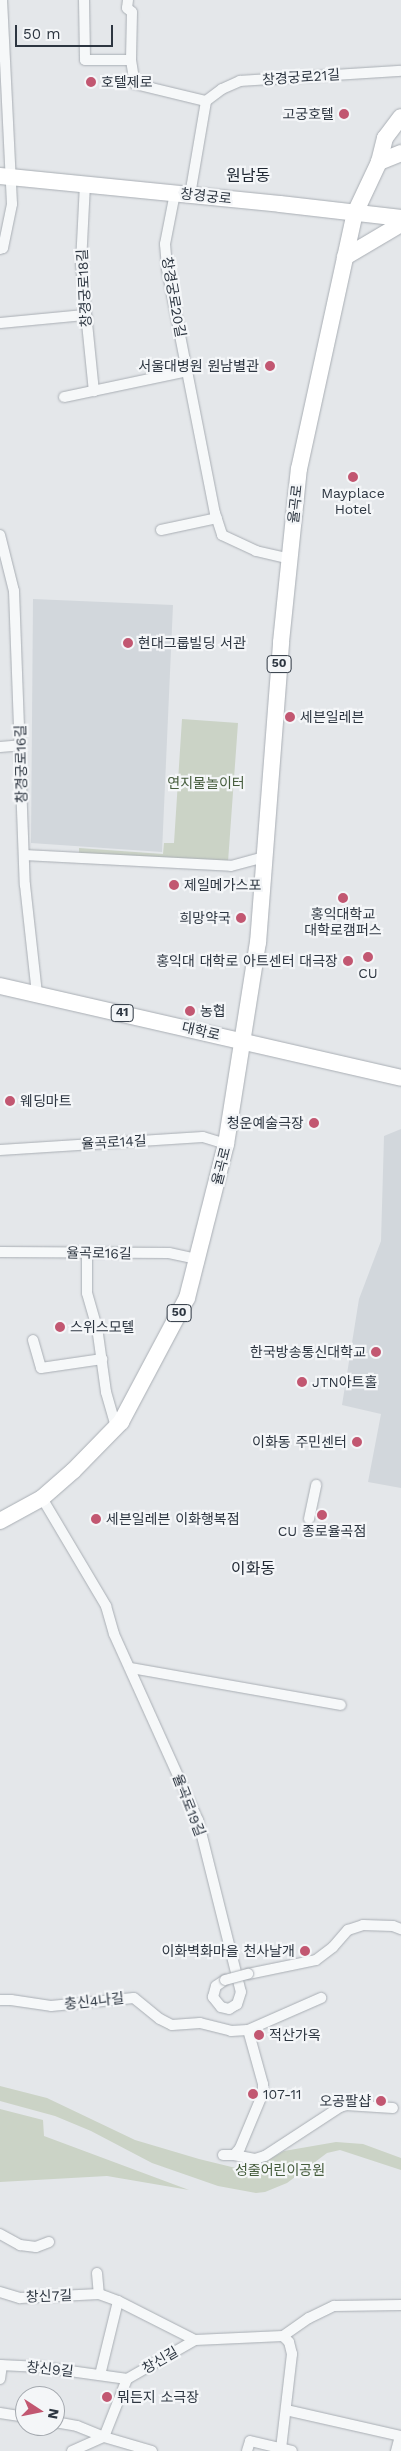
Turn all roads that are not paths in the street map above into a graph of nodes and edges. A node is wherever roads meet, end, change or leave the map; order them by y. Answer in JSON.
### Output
{"nodes":[{"id":1,"x":2,"y":0,"type":"edge"},
{"id":2,"x":84,"y":0,"type":"edge"},
{"id":3,"x":128,"y":0,"type":"edge"},
{"id":4,"x":132,"y":60,"type":"junction"},
{"id":5,"x":401,"y":71,"type":"edge"},
{"id":6,"x":206,"y":101,"type":"junction"},
{"id":7,"x":401,"y":117,"type":"edge"},
{"id":8,"x":401,"y":153,"type":"edge"},
{"id":9,"x":379,"y":162,"type":"junction"},
{"id":10,"x":6,"y":176,"type":"edge"},
{"id":11,"x":85,"y":184,"type":"junction"},
{"id":12,"x":182,"y":194,"type":"junction"},
{"id":13,"x":355,"y":214,"type":"junction"},
{"id":14,"x":401,"y":218,"type":"edge"},
{"id":15,"x":401,"y":224,"type":"edge"},
{"id":16,"x":0,"y":249,"type":"edge"},
{"id":17,"x":345,"y":258,"type":"junction"},
{"id":18,"x":85,"y":315,"type":"junction"},
{"id":19,"x":0,"y":323,"type":"edge"},
{"id":20,"x":187,"y":372,"type":"junction"},
{"id":21,"x":94,"y":391,"type":"junction"},
{"id":22,"x":64,"y":396,"type":"dead end"},
{"id":23,"x":217,"y":518,"type":"junction"},
{"id":24,"x":161,"y":530,"type":"dead end"},
{"id":25,"x":0,"y":535,"type":"edge"},
{"id":26,"x":290,"y":559,"type":"junction"},
{"id":27,"x":21,"y":744,"type":"junction"},
{"id":28,"x":0,"y":747,"type":"edge"},
{"id":29,"x":24,"y":855,"type":"junction"},
{"id":30,"x":265,"y":857,"type":"junction"},
{"id":31,"x":0,"y":986,"type":"edge"},
{"id":32,"x":37,"y":994,"type":"junction"},
{"id":33,"x":243,"y":1041,"type":"junction"},
{"id":34,"x":401,"y":1078,"type":"edge"},
{"id":35,"x":226,"y":1144,"type":"junction"},
{"id":36,"x":0,"y":1150,"type":"edge"},
{"id":37,"x":0,"y":1252,"type":"edge"},
{"id":38,"x":87,"y":1252,"type":"junction"},
{"id":39,"x":197,"y":1258,"type":"junction"},
{"id":40,"x":33,"y":1340,"type":"dead end"},
{"id":41,"x":102,"y":1359,"type":"junction"},
{"id":42,"x":116,"y":1426,"type":"junction"},
{"id":43,"x":316,"y":1485,"type":"dead end"},
{"id":44,"x":42,"y":1498,"type":"junction"},
{"id":45,"x":309,"y":1518,"type":"dead end"},
{"id":46,"x":0,"y":1521,"type":"edge"},
{"id":47,"x":131,"y":1668,"type":"junction"},
{"id":48,"x":340,"y":1705,"type":"dead end"},
{"id":49,"x":397,"y":1928,"type":"edge"},
{"id":50,"x":321,"y":1998,"type":"dead end"},
{"id":51,"x":0,"y":2000,"type":"edge"},
{"id":52,"x":248,"y":2030,"type":"junction"},
{"id":53,"x":393,"y":2108,"type":"dead end"},
{"id":54,"x":244,"y":2142,"type":"junction"},
{"id":55,"x":284,"y":2151,"type":"dead end"},
{"id":56,"x":234,"y":2154,"type":"junction"},
{"id":57,"x":222,"y":2155,"type":"dead end"},
{"id":58,"x":265,"y":2156,"type":"junction"},
{"id":59,"x":0,"y":2234,"type":"edge"},
{"id":60,"x":49,"y":2242,"type":"dead end"},
{"id":61,"x":97,"y":2273,"type":"dead end"},
{"id":62,"x":0,"y":2292,"type":"edge"},
{"id":63,"x":99,"y":2294,"type":"junction"},
{"id":64,"x":118,"y":2301,"type":"junction"},
{"id":65,"x":401,"y":2305,"type":"edge"},
{"id":66,"x":284,"y":2336,"type":"junction"},
{"id":67,"x":196,"y":2340,"type":"junction"},
{"id":68,"x":1,"y":2365,"type":"edge"},
{"id":69,"x":100,"y":2375,"type":"junction"},
{"id":70,"x":0,"y":2379,"type":"edge"},
{"id":71,"x":127,"y":2379,"type":"junction"},
{"id":72,"x":286,"y":2410,"type":"junction"},
{"id":73,"x":0,"y":2413,"type":"edge"},
{"id":74,"x":15,"y":2415,"type":"edge"},
{"id":75,"x":65,"y":2424,"type":"edge"},
{"id":76,"x":104,"y":2437,"type":"junction"},
{"id":77,"x":280,"y":2449,"type":"junction"},
{"id":78,"x":72,"y":2451,"type":"edge"},
{"id":79,"x":152,"y":2451,"type":"edge"},
{"id":80,"x":247,"y":2451,"type":"edge"},
{"id":81,"x":292,"y":2451,"type":"edge"},
{"id":82,"x":396,"y":2451,"type":"edge"}],
"edges":[{"from":1,"to":10,"type":"street"},
{"from":2,"to":4,"type":"street"},
{"from":3,"to":4,"type":"street"},
{"from":4,"to":6,"type":"street"},
{"from":5,"to":6,"type":"street","name":"창경궁로21길"},
{"from":6,"to":12,"type":"street"},
{"from":7,"to":9,"type":"main road","name":"율곡로","number":"50"},
{"from":8,"to":9,"type":"main road"},
{"from":9,"to":13,"type":"main road","name":"율곡로","number":"50"},
{"from":10,"to":11,"type":"main road","name":"창경궁로"},
{"from":10,"to":16,"type":"street"},
{"from":11,"to":12,"type":"main road","name":"창경궁로"},
{"from":11,"to":18,"type":"street","name":"창경궁로18길"},
{"from":12,"to":13,"type":"main road","name":"창경궁로"},
{"from":12,"to":20,"type":"street","name":"창경궁로20길"},
{"from":13,"to":14,"type":"main road","name":"창경궁로"},
{"from":13,"to":17,"type":"main road","name":"율곡로","number":"50"},
{"from":15,"to":17,"type":"main road"},
{"from":17,"to":26,"type":"main road","name":"율곡로","number":"50"},
{"from":18,"to":19,"type":"street"},
{"from":18,"to":21,"type":"street","name":"창경궁로18길"},
{"from":20,"to":21,"type":"street"},
{"from":20,"to":23,"type":"street","name":"창경궁로20길"},
{"from":21,"to":22,"type":"street"},
{"from":23,"to":24,"type":"street"},
{"from":23,"to":26,"type":"street","name":"창경궁로20길"},
{"from":25,"to":27,"type":"street","name":"창경궁로16길"},
{"from":26,"to":30,"type":"main road","name":"율곡로","number":"50"},
{"from":27,"to":28,"type":"street"},
{"from":27,"to":29,"type":"street","name":"창경궁로16길"},
{"from":29,"to":30,"type":"street"},
{"from":29,"to":32,"type":"street","name":"창경궁로16길"},
{"from":30,"to":33,"type":"main road","name":"율곡로","number":"50"},
{"from":31,"to":32,"type":"main road","name":"대학로","number":"41"},
{"from":32,"to":33,"type":"main road","name":"대학로","number":"41"},
{"from":33,"to":34,"type":"main road","name":"대학로","number":"41"},
{"from":33,"to":35,"type":"main road","name":"율곡로","number":"50"},
{"from":35,"to":36,"type":"street","name":"율곡로14길"},
{"from":35,"to":39,"type":"main road","name":"율곡로","number":"50"},
{"from":37,"to":38,"type":"street","name":"율곡로16길"},
{"from":38,"to":39,"type":"street","name":"율곡로16길"},
{"from":38,"to":41,"type":"street"},
{"from":39,"to":42,"type":"main road","name":"율곡로","number":"50"},
{"from":40,"to":41,"type":"street"},
{"from":41,"to":42,"type":"street"},
{"from":42,"to":44,"type":"main road","name":"율곡로","number":"50"},
{"from":43,"to":45,"type":"street"},
{"from":44,"to":46,"type":"main road","name":"율곡로","number":"50"},
{"from":44,"to":47,"type":"street","name":"율곡로19길"},
{"from":47,"to":48,"type":"street"},
{"from":47,"to":49,"type":"street","name":"율곡로19길","bridge":true},
{"from":50,"to":52,"type":"street","name":"충신4나길"},
{"from":51,"to":52,"type":"street","name":"충신4나길"},
{"from":52,"to":54,"type":"street"},
{"from":53,"to":58,"type":"street"},
{"from":54,"to":56,"type":"street"},
{"from":54,"to":58,"type":"street"},
{"from":55,"to":58,"type":"street"},
{"from":56,"to":57,"type":"street"},
{"from":56,"to":58,"type":"street"},
{"from":59,"to":60,"type":"street"},
{"from":61,"to":63,"type":"street"},
{"from":62,"to":63,"type":"street","name":"창신7길"},
{"from":63,"to":64,"type":"street","name":"창신길"},
{"from":64,"to":67,"type":"street","name":"창신길"},
{"from":64,"to":69,"type":"street"},
{"from":65,"to":66,"type":"street"},
{"from":66,"to":67,"type":"street","name":"창신길"},
{"from":66,"to":72,"type":"street"},
{"from":67,"to":71,"type":"street","name":"창신길"},
{"from":68,"to":69,"type":"street","name":"창신9길"},
{"from":68,"to":70,"type":"street"},
{"from":69,"to":71,"type":"street","name":"창신9길"},
{"from":71,"to":76,"type":"street","name":"창신길"},
{"from":72,"to":77,"type":"street"},
{"from":72,"to":82,"type":"street"},
{"from":73,"to":74,"type":"street"},
{"from":75,"to":76,"type":"street"},
{"from":76,"to":78,"type":"street"},
{"from":76,"to":79,"type":"street"},
{"from":77,"to":80,"type":"street"},
{"from":77,"to":81,"type":"street"}]}
